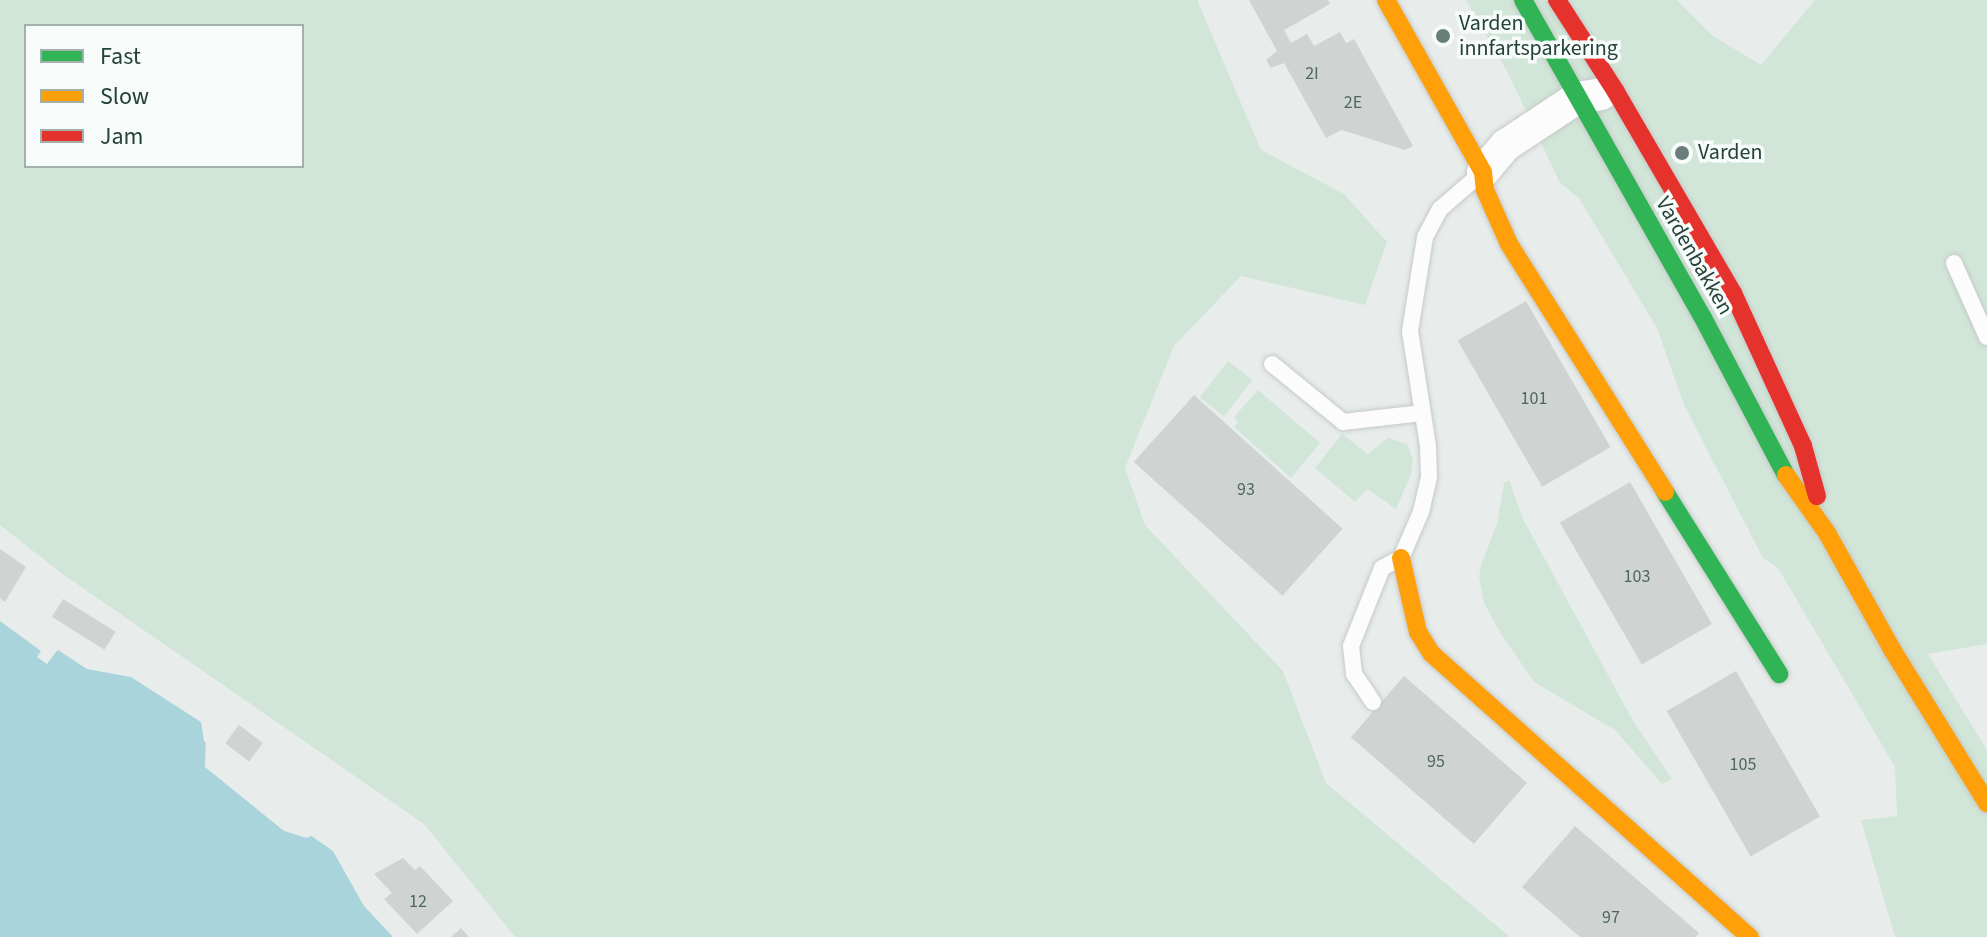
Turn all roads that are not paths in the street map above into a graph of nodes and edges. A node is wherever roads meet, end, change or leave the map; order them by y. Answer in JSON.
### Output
{"nodes":[{"id":1,"x":1386,"y":0,"type":"edge"},
{"id":2,"x":1523,"y":0,"type":"edge"},
{"id":3,"x":1557,"y":0,"type":"edge"},
{"id":4,"x":1616,"y":92,"type":"junction"},
{"id":5,"x":1584,"y":112,"type":"junction"},
{"id":6,"x":1475,"y":179,"type":"junction"},
{"id":7,"x":1954,"y":263,"type":"dead end"},
{"id":8,"x":1987,"y":337,"type":"edge"},
{"id":9,"x":1272,"y":364,"type":"dead end"},
{"id":10,"x":1422,"y":413,"type":"junction"},
{"id":11,"x":1827,"y":533,"type":"junction"},
{"id":12,"x":1401,"y":558,"type":"junction"},
{"id":13,"x":1779,"y":674,"type":"dead end"},
{"id":14,"x":1373,"y":702,"type":"dead end"},
{"id":15,"x":1981,"y":778,"type":"edge"},
{"id":16,"x":1987,"y":803,"type":"edge"},
{"id":17,"x":1750,"y":937,"type":"edge"}],
"edges":[{"from":1,"to":6,"type":"main road"},
{"from":2,"to":5,"type":"main road","name":"Vardenbakken"},
{"from":3,"to":4,"type":"main road","name":"Vardenbakken"},
{"from":4,"to":5,"type":"street"},
{"from":4,"to":11,"type":"main road","name":"Vardenbakken"},
{"from":5,"to":6,"type":"street"},
{"from":5,"to":11,"type":"main road","name":"Vardenbakken"},
{"from":6,"to":10,"type":"lane"},
{"from":6,"to":13,"type":"main road"},
{"from":7,"to":8,"type":"lane"},
{"from":9,"to":10,"type":"lane"},
{"from":10,"to":12,"type":"lane"},
{"from":11,"to":15,"type":"main road","name":"Vardenbakken"},
{"from":12,"to":14,"type":"lane"},
{"from":12,"to":17,"type":"main road"},
{"from":15,"to":16,"type":"main road","name":"Vardenbakken"}]}
